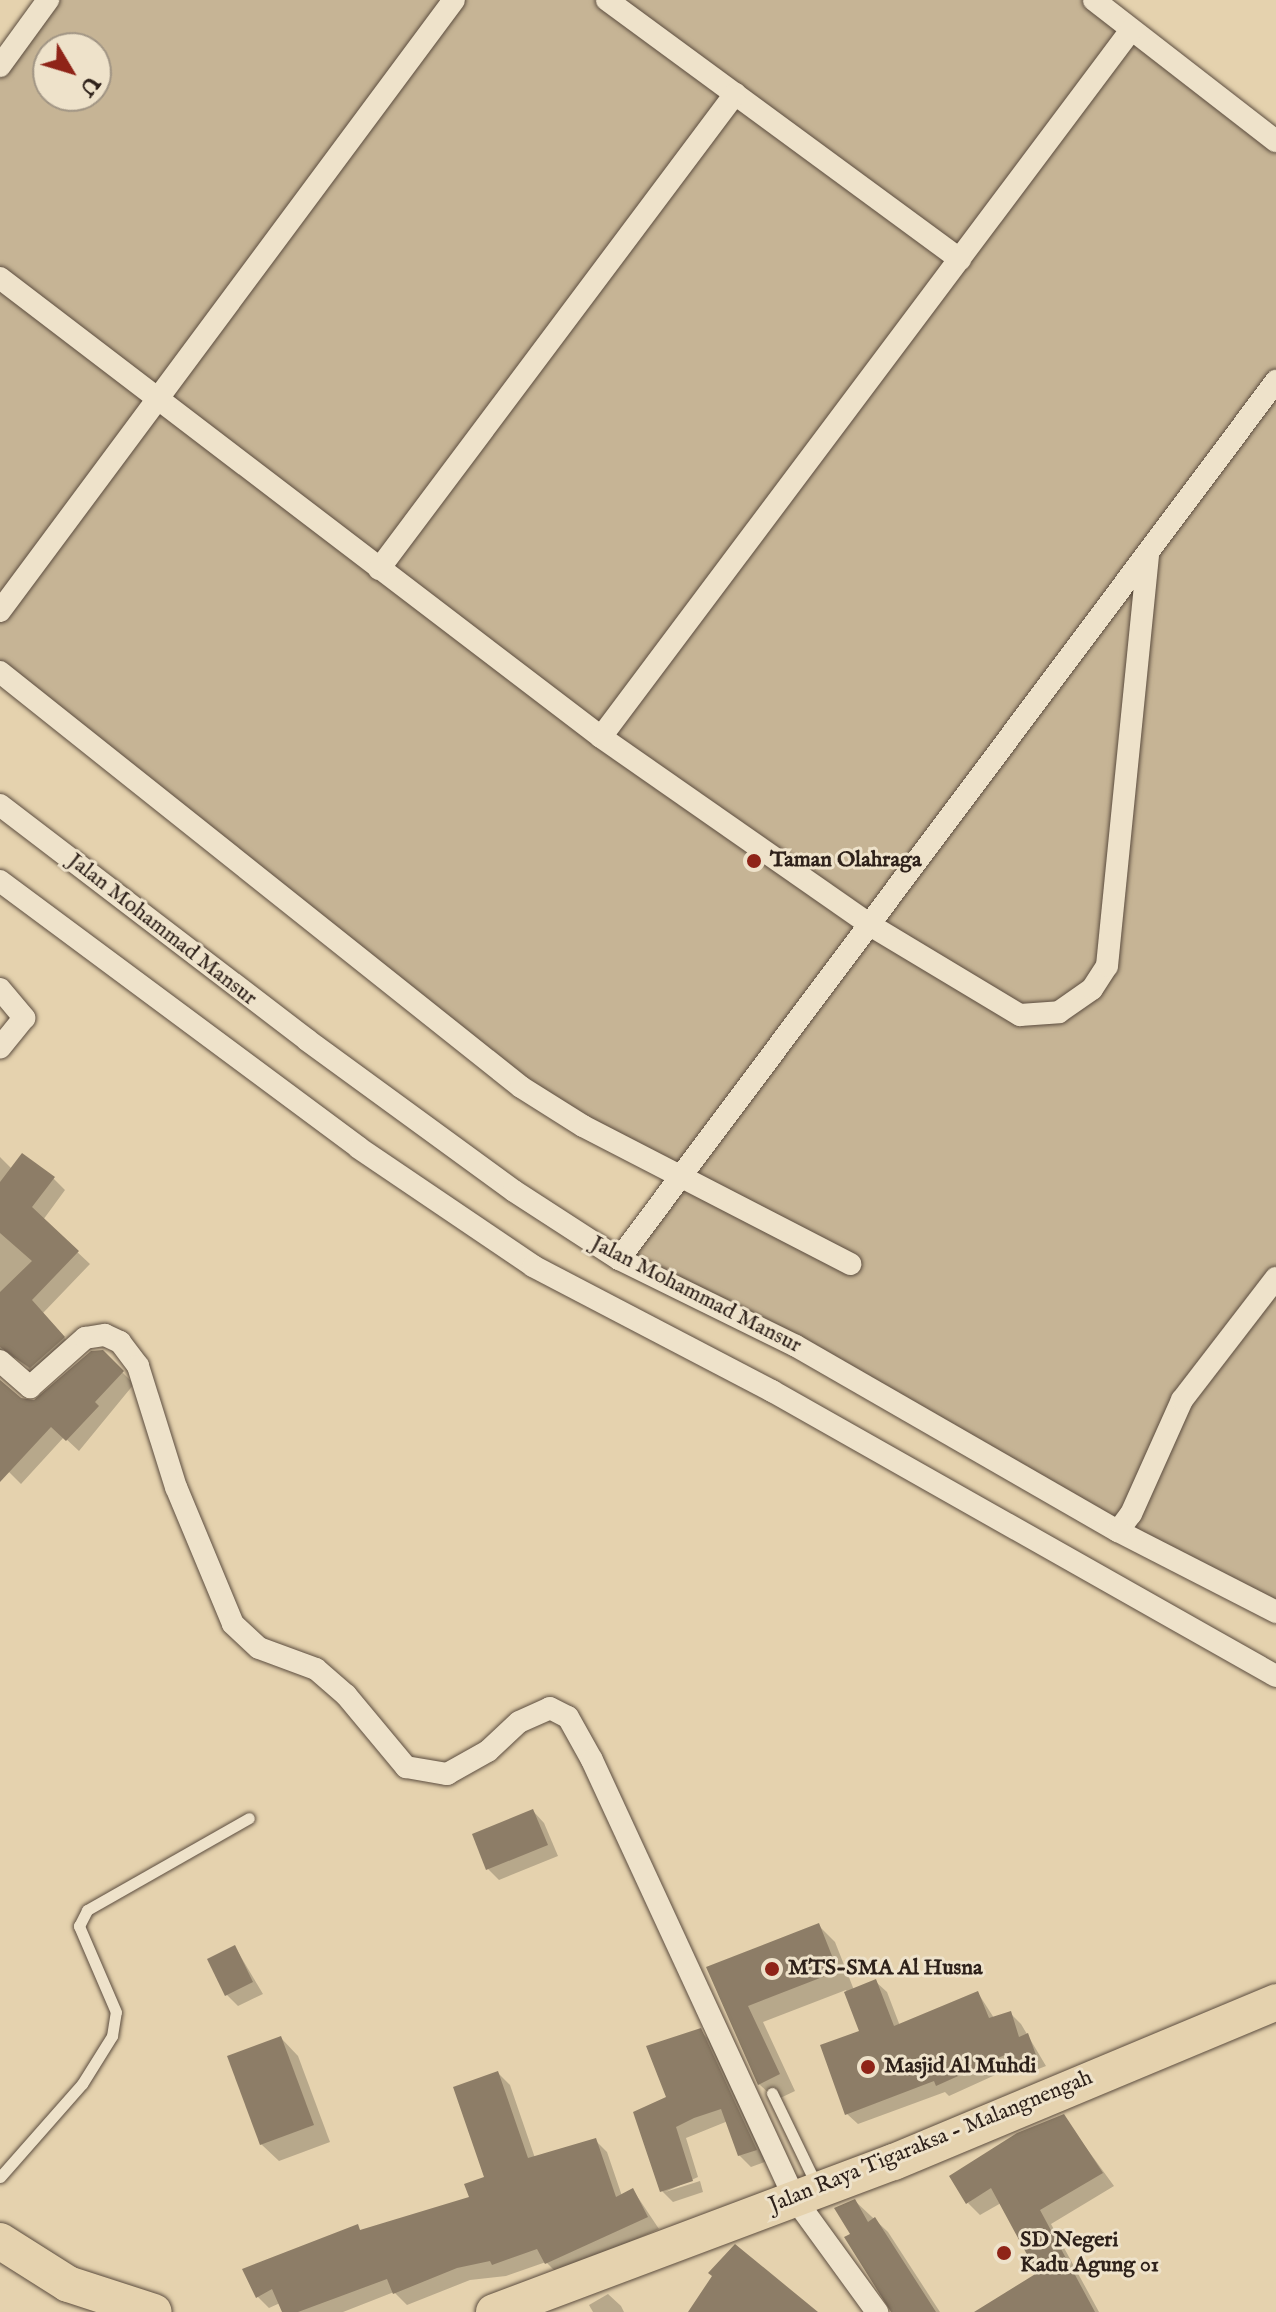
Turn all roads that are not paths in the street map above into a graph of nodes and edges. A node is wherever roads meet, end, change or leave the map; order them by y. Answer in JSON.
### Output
{"nodes":[{"id":1,"x":48,"y":0,"type":"edge"},
{"id":2,"x":454,"y":0,"type":"edge"},
{"id":3,"x":607,"y":0,"type":"edge"},
{"id":4,"x":1094,"y":0,"type":"edge"},
{"id":5,"x":1131,"y":30,"type":"junction"},
{"id":6,"x":0,"y":66,"type":"edge"},
{"id":7,"x":735,"y":94,"type":"junction"},
{"id":8,"x":1276,"y":141,"type":"edge"},
{"id":9,"x":960,"y":259,"type":"junction"},
{"id":10,"x":0,"y":278,"type":"edge"},
{"id":11,"x":1276,"y":381,"type":"edge"},
{"id":12,"x":156,"y":400,"type":"junction"},
{"id":13,"x":1148,"y":553,"type":"junction"},
{"id":14,"x":379,"y":569,"type":"junction"},
{"id":15,"x":0,"y":611,"type":"edge"},
{"id":16,"x":0,"y":672,"type":"edge"},
{"id":17,"x":601,"y":737,"type":"junction"},
{"id":18,"x":0,"y":805,"type":"edge"},
{"id":19,"x":0,"y":881,"type":"edge"},
{"id":20,"x":870,"y":925,"type":"junction"},
{"id":21,"x":0,"y":989,"type":"edge"},
{"id":22,"x":0,"y":1048,"type":"edge"},
{"id":23,"x":682,"y":1179,"type":"junction"},
{"id":24,"x":619,"y":1259,"type":"junction"},
{"id":25,"x":850,"y":1264,"type":"dead end"},
{"id":26,"x":1276,"y":1278,"type":"edge"},
{"id":27,"x":0,"y":1361,"type":"edge"},
{"id":28,"x":1118,"y":1531,"type":"junction"},
{"id":29,"x":1276,"y":1612,"type":"edge"},
{"id":30,"x":1276,"y":1676,"type":"edge"},
{"id":31,"x":249,"y":1818,"type":"dead end"},
{"id":32,"x":1276,"y":2002,"type":"edge"},
{"id":33,"x":772,"y":2093,"type":"dead end"},
{"id":34,"x":0,"y":2177,"type":"edge"},
{"id":35,"x":807,"y":2195,"type":"junction"},
{"id":36,"x":0,"y":2241,"type":"edge"},
{"id":37,"x":149,"y":2311,"type":"edge"},
{"id":38,"x":494,"y":2312,"type":"edge"},
{"id":39,"x":877,"y":2312,"type":"edge"}],
"edges":[{"from":1,"to":6,"type":"street"},
{"from":2,"to":12,"type":"street"},
{"from":3,"to":7,"type":"street"},
{"from":4,"to":5,"type":"street"},
{"from":5,"to":8,"type":"street"},
{"from":5,"to":9,"type":"street"},
{"from":7,"to":9,"type":"street"},
{"from":7,"to":14,"type":"street"},
{"from":9,"to":17,"type":"street"},
{"from":10,"to":12,"type":"street"},
{"from":11,"to":13,"type":"street"},
{"from":12,"to":14,"type":"street"},
{"from":12,"to":15,"type":"street"},
{"from":13,"to":20,"type":"street"},
{"from":13,"to":20,"type":"street"},
{"from":14,"to":17,"type":"street"},
{"from":16,"to":23,"type":"street"},
{"from":17,"to":20,"type":"street"},
{"from":18,"to":24,"type":"street","name":"Jalan Mohammad Mansur"},
{"from":19,"to":30,"type":"street"},
{"from":20,"to":23,"type":"street"},
{"from":21,"to":22,"type":"street"},
{"from":23,"to":24,"type":"street"},
{"from":23,"to":25,"type":"street"},
{"from":24,"to":28,"type":"street","name":"Jalan Mohammad Mansur"},
{"from":26,"to":28,"type":"street"},
{"from":27,"to":35,"type":"street"},
{"from":28,"to":29,"type":"street","name":"Jalan Mohammad Mansur"},
{"from":31,"to":34,"type":"lane"},
{"from":32,"to":35,"type":"main road","name":"Jalan Raya Tigaraksa - Malangnengah"},
{"from":33,"to":35,"type":"lane"},
{"from":35,"to":38,"type":"main road","name":"Jalan Raya Tigaraksa - Malangnengah"},
{"from":35,"to":39,"type":"street"},
{"from":36,"to":37,"type":"main road"}]}
